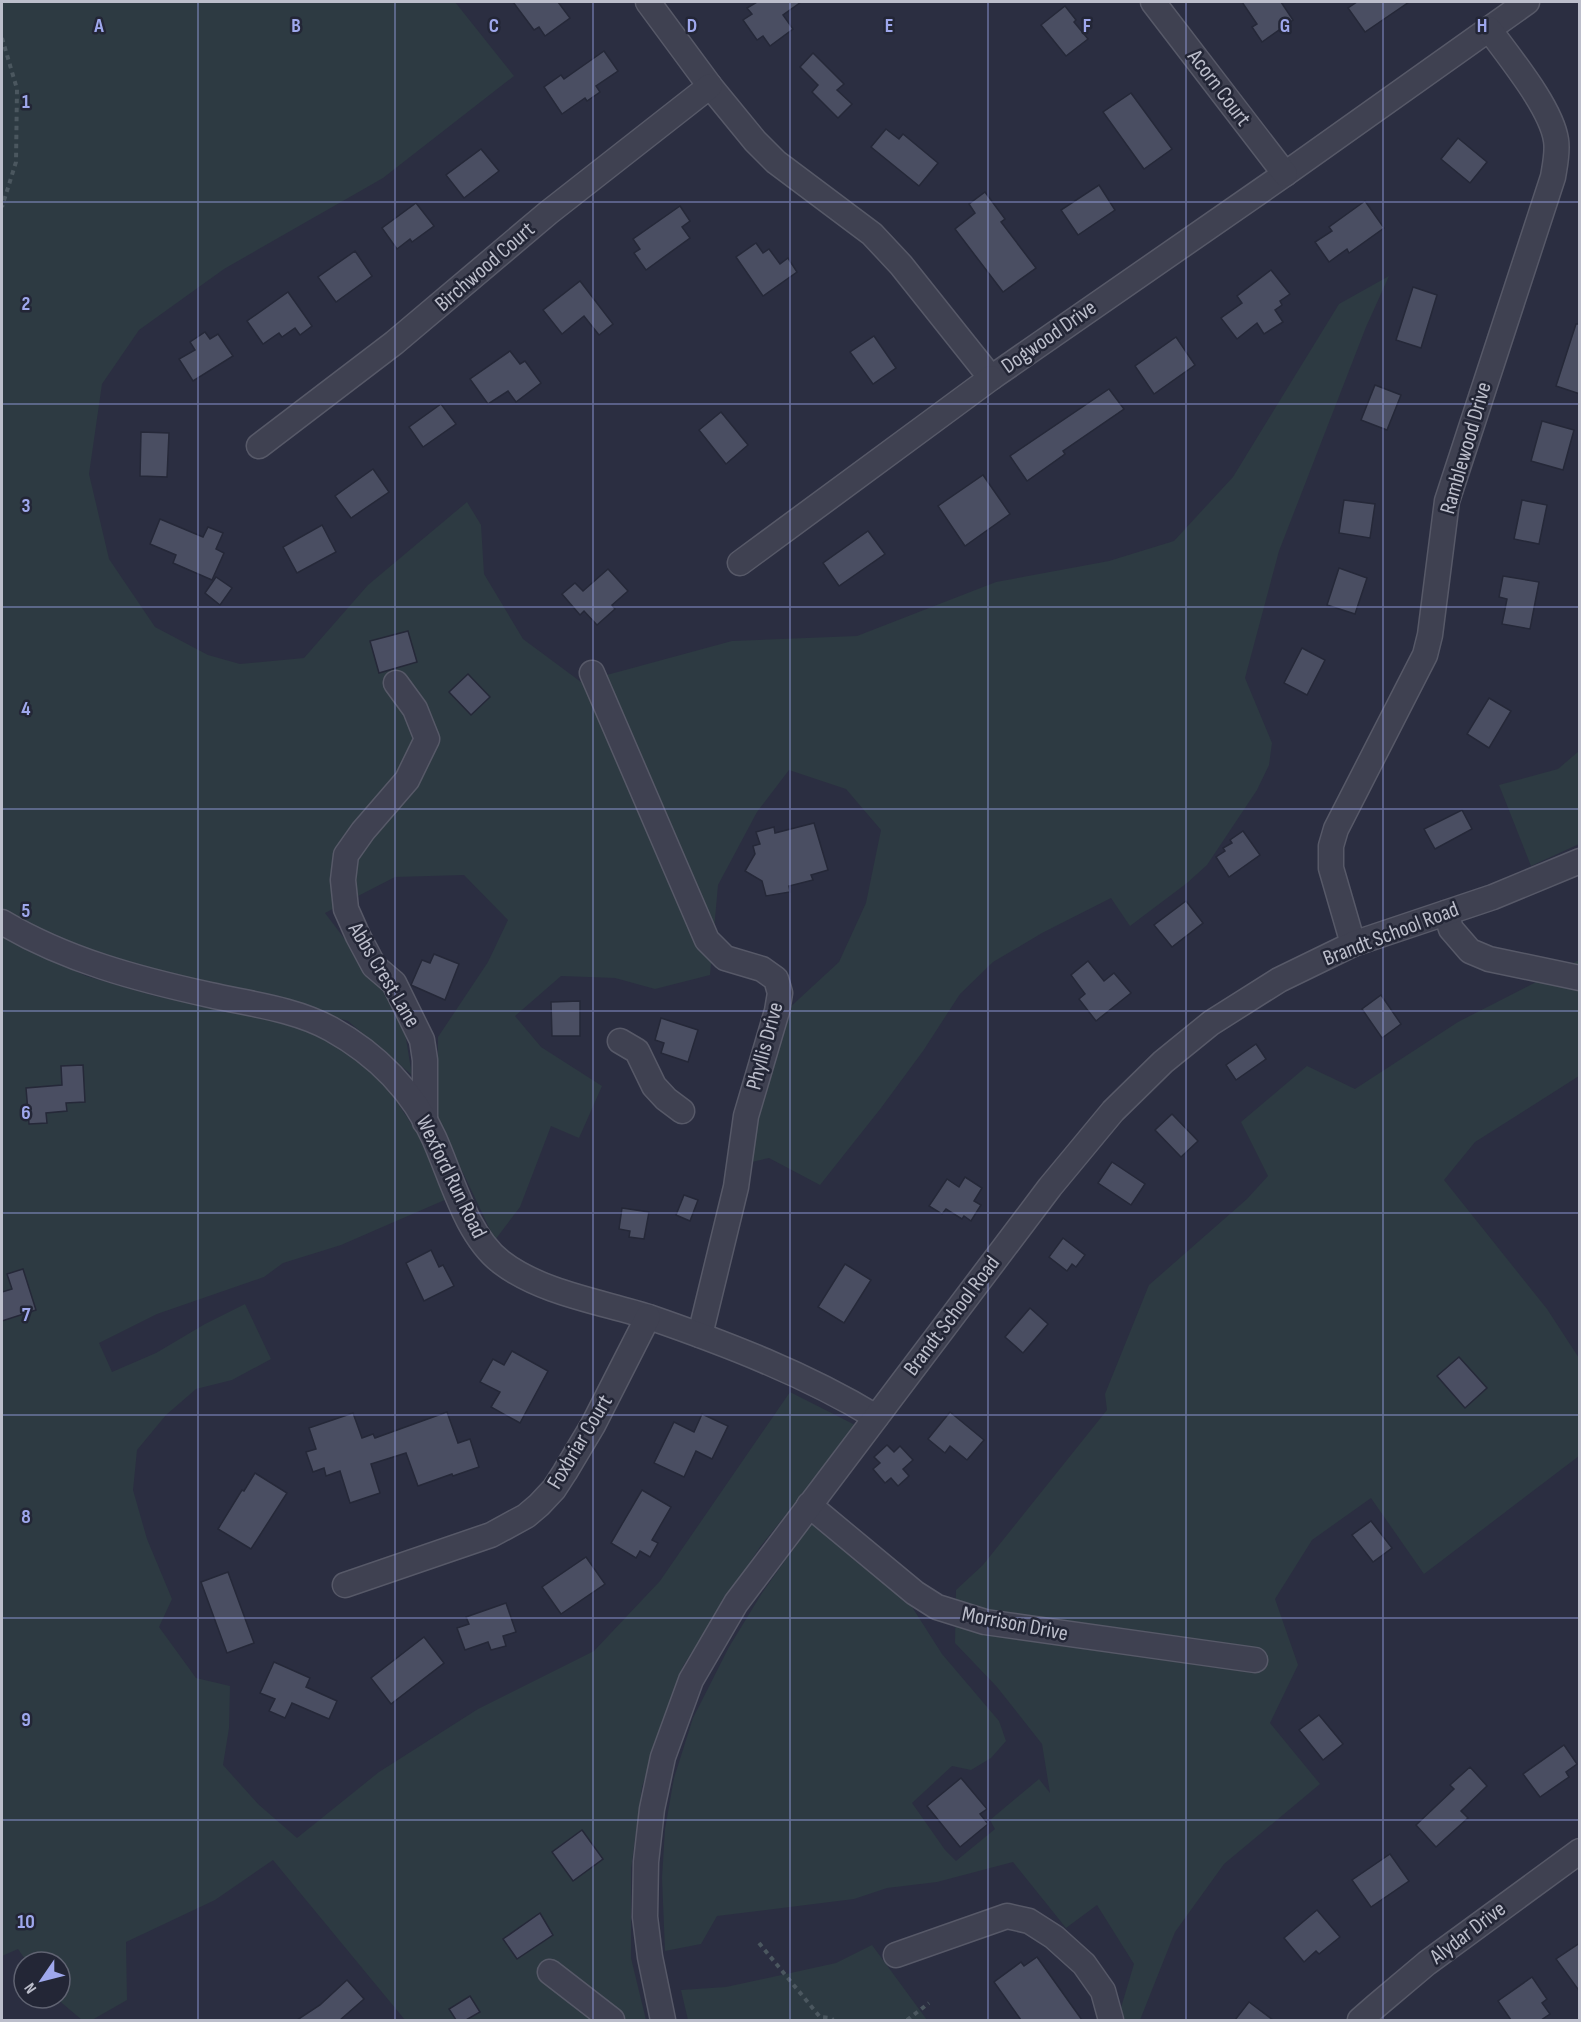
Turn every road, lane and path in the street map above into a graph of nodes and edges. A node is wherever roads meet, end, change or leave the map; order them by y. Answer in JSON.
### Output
{"nodes":[{"id":1,"x":648,"y":2,"type":"edge"},
{"id":2,"x":1154,"y":2,"type":"edge"},
{"id":3,"x":1527,"y":2,"type":"edge"},
{"id":4,"x":1489,"y":29,"type":"junction"},
{"id":5,"x":2,"y":38,"type":"edge"},
{"id":6,"x":710,"y":86,"type":"junction"},
{"id":7,"x":1285,"y":174,"type":"junction"},
{"id":8,"x":2,"y":207,"type":"edge"},
{"id":9,"x":990,"y":378,"type":"junction"},
{"id":10,"x":259,"y":446,"type":"dead end"},
{"id":11,"x":740,"y":563,"type":"dead end"},
{"id":12,"x":592,"y":673,"type":"dead end"},
{"id":13,"x":396,"y":683,"type":"dead end"},
{"id":14,"x":1580,"y":861,"type":"edge"},
{"id":15,"x":1446,"y":913,"type":"junction"},
{"id":16,"x":2,"y":922,"type":"edge"},
{"id":17,"x":1353,"y":944,"type":"junction"},
{"id":18,"x":1580,"y":978,"type":"edge"},
{"id":19,"x":620,"y":1041,"type":"dead end"},
{"id":20,"x":682,"y":1111,"type":"dead end"},
{"id":21,"x":425,"y":1122,"type":"junction"},
{"id":22,"x":648,"y":1317,"type":"junction"},
{"id":23,"x":700,"y":1335,"type":"junction"},
{"id":24,"x":876,"y":1417,"type":"junction"},
{"id":25,"x":809,"y":1505,"type":"junction"},
{"id":26,"x":345,"y":1585,"type":"dead end"},
{"id":27,"x":1255,"y":1660,"type":"dead end"},
{"id":28,"x":1580,"y":1851,"type":"edge"},
{"id":29,"x":759,"y":1943,"type":"dead end"},
{"id":30,"x":896,"y":1955,"type":"dead end"},
{"id":31,"x":550,"y":1972,"type":"dead end"},
{"id":32,"x":929,"y":2004,"type":"dead end"},
{"id":33,"x":612,"y":2020,"type":"edge"},
{"id":34,"x":663,"y":2020,"type":"edge"},
{"id":35,"x":833,"y":2020,"type":"edge"},
{"id":36,"x":908,"y":2020,"type":"edge"},
{"id":37,"x":1111,"y":2020,"type":"edge"},
{"id":38,"x":1360,"y":2020,"type":"edge"}],
"edges":[{"from":1,"to":6,"type":"street","name":"Dogwood Drive"},
{"from":2,"to":7,"type":"street","name":"Acorn Court"},
{"from":3,"to":4,"type":"street","name":"Dogwood Drive"},
{"from":4,"to":7,"type":"street","name":"Dogwood Drive"},
{"from":4,"to":17,"type":"street","name":"Ramblewood Drive"},
{"from":5,"to":8,"type":"path"},
{"from":6,"to":9,"type":"street","name":"Dogwood Drive"},
{"from":6,"to":10,"type":"street","name":"Birchwood Court"},
{"from":7,"to":9,"type":"street","name":"Dogwood Drive"},
{"from":9,"to":11,"type":"street"},
{"from":12,"to":23,"type":"street","name":"Phyllis Drive"},
{"from":13,"to":21,"type":"street","name":"Abbs Crest Lane"},
{"from":14,"to":15,"type":"street","name":"Brandt School Road"},
{"from":15,"to":17,"type":"street","name":"Brandt School Road"},
{"from":15,"to":18,"type":"street"},
{"from":16,"to":21,"type":"street","name":"Wexford Run Road"},
{"from":17,"to":24,"type":"street","name":"Brandt School Road"},
{"from":19,"to":20,"type":"street"},
{"from":21,"to":22,"type":"street","name":"Wexford Run Road"},
{"from":22,"to":23,"type":"street","name":"Wexford Run Road"},
{"from":22,"to":26,"type":"street","name":"Foxbriar Court"},
{"from":23,"to":24,"type":"street","name":"Wexford Run Road"},
{"from":24,"to":25,"type":"street","name":"Brandt School Road"},
{"from":25,"to":27,"type":"street","name":"Morrison Drive"},
{"from":25,"to":34,"type":"street","name":"Brandt School Road"},
{"from":28,"to":38,"type":"street","name":"Alydar Drive"},
{"from":29,"to":35,"type":"path"},
{"from":30,"to":37,"type":"street"},
{"from":31,"to":33,"type":"street"},
{"from":32,"to":36,"type":"path"}]}
